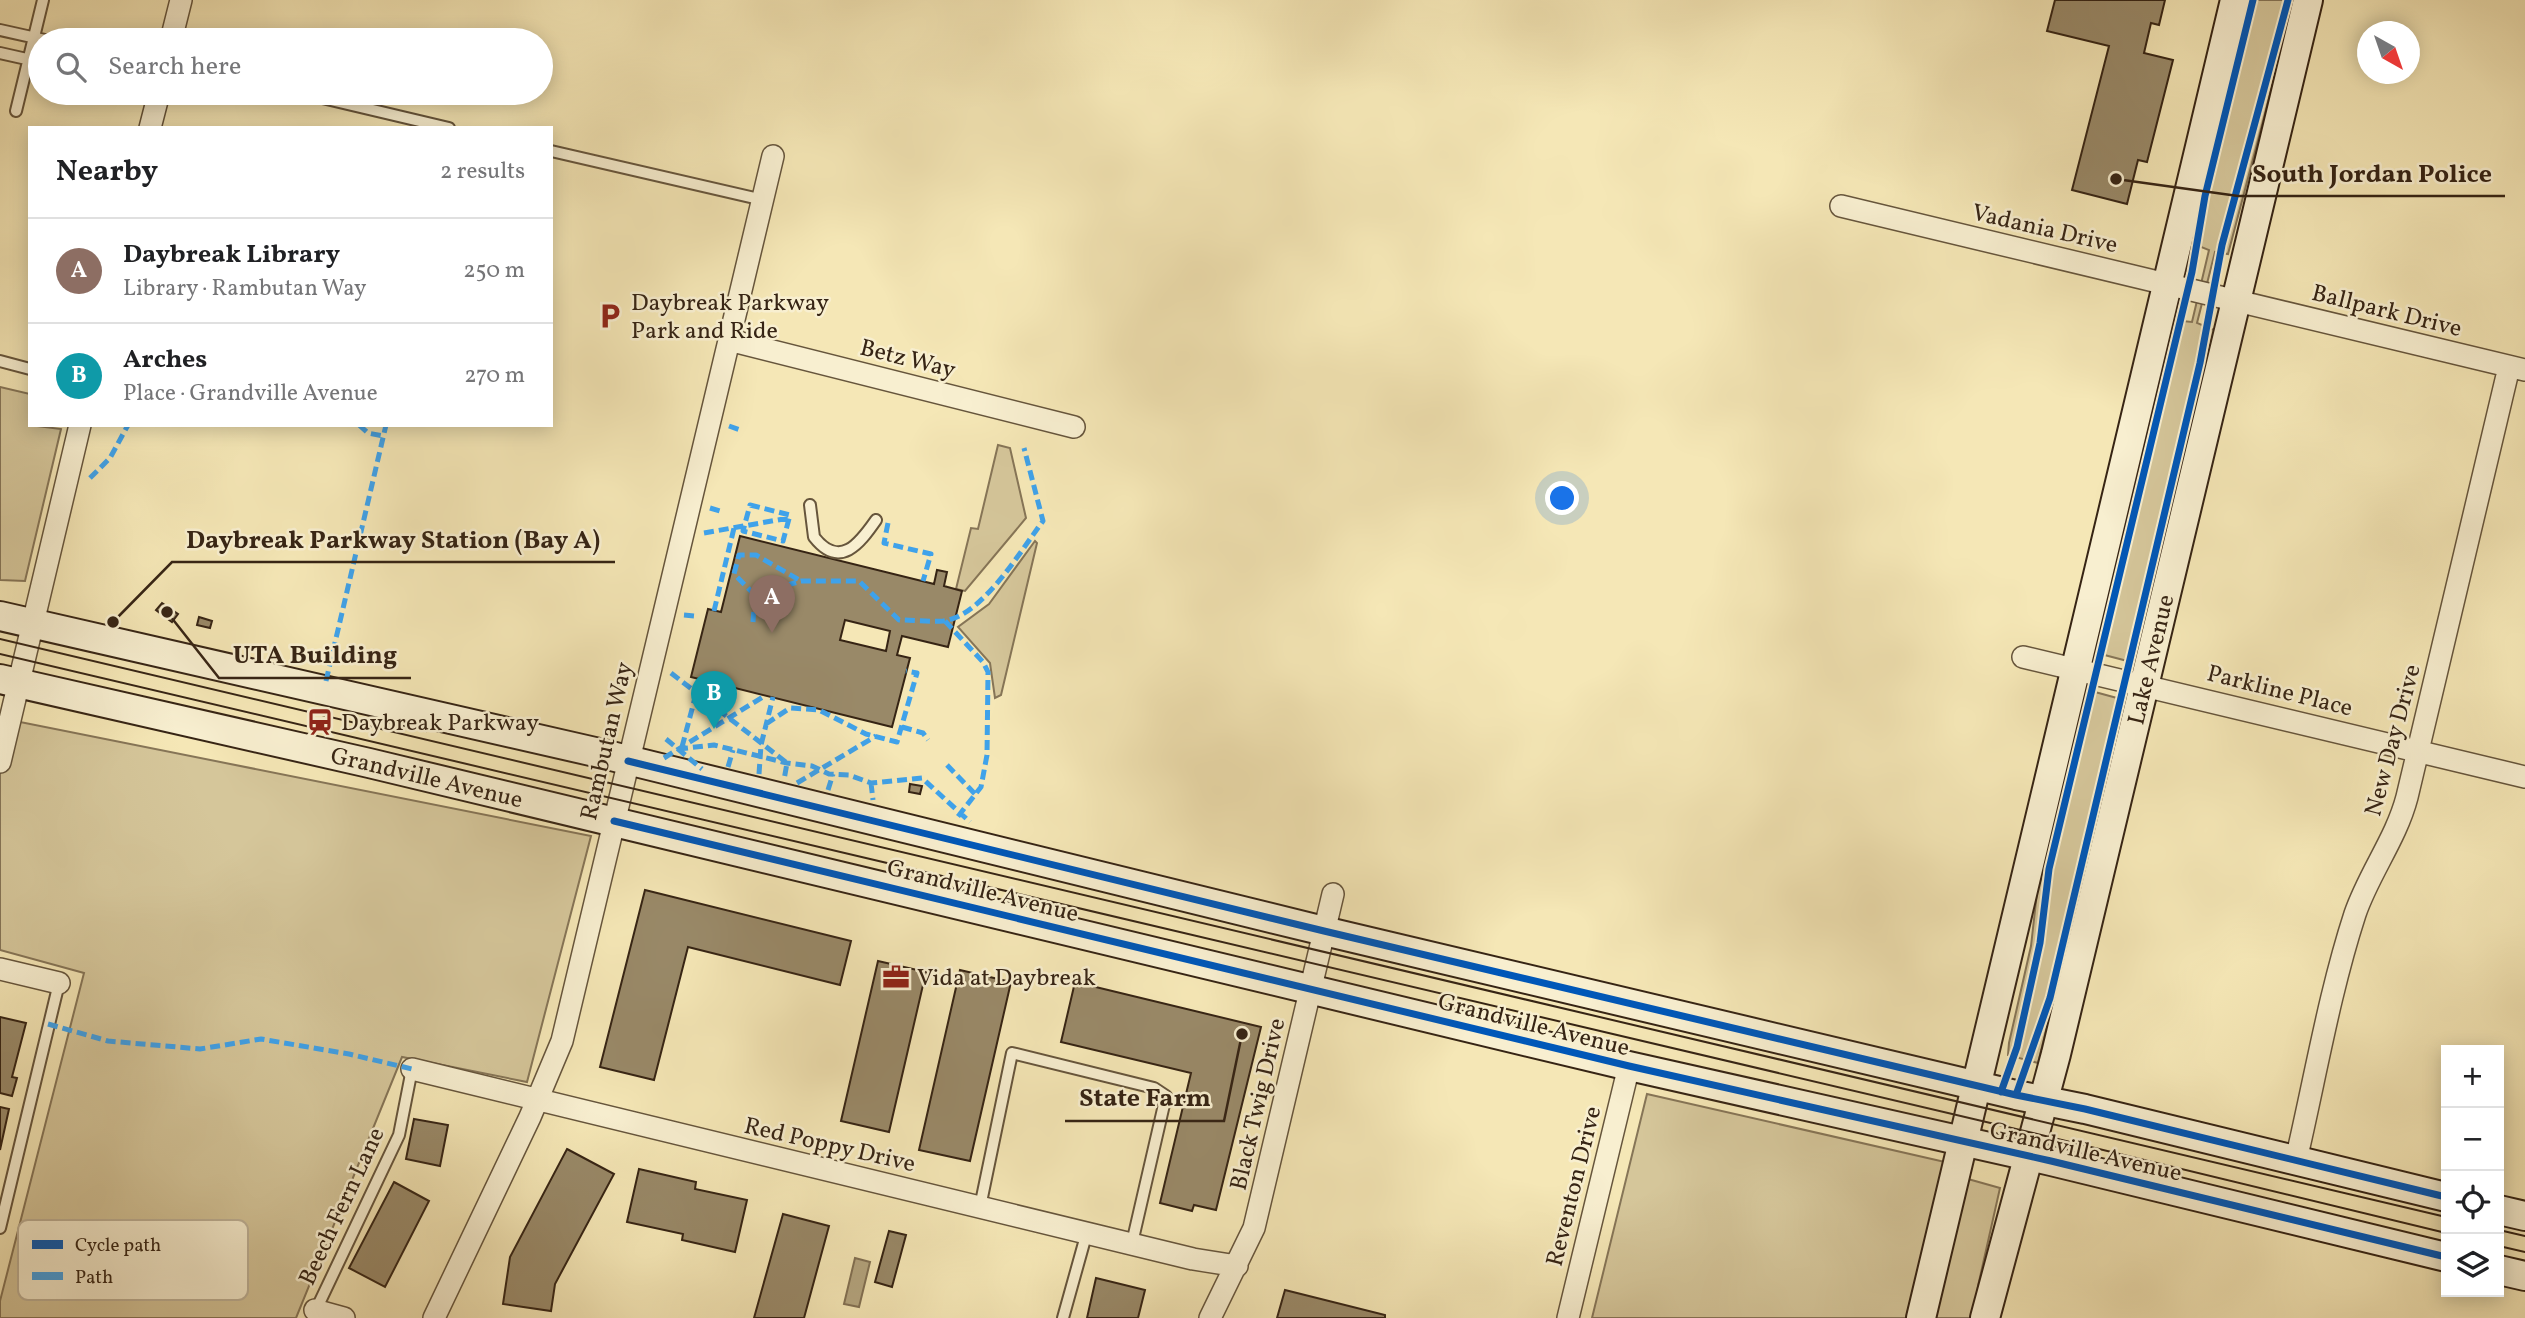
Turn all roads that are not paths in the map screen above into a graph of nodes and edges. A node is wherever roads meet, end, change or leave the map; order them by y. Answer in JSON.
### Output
{"nodes":[{"id":1,"x":43,"y":0,"type":"edge"},
{"id":2,"x":181,"y":0,"type":"edge"},
{"id":3,"x":2235,"y":0,"type":"edge"},
{"id":4,"x":2308,"y":0,"type":"edge"},
{"id":5,"x":41,"y":28,"type":"edge"},
{"id":6,"x":174,"y":28,"type":"edge"},
{"id":7,"x":0,"y":30,"type":"edge"},
{"id":8,"x":28,"y":36,"type":"edge"},
{"id":9,"x":0,"y":53,"type":"edge"},
{"id":10,"x":28,"y":59,"type":"edge"},
{"id":11,"x":28,"y":79,"type":"edge"},
{"id":12,"x":156,"y":105,"type":"edge"},
{"id":13,"x":352,"y":105,"type":"edge"},
{"id":14,"x":16,"y":111,"type":"dead end"},
{"id":15,"x":151,"y":126,"type":"edge"},
{"id":16,"x":441,"y":126,"type":"edge"},
{"id":17,"x":553,"y":151,"type":"edge"},
{"id":18,"x":773,"y":156,"type":"dead end"},
{"id":19,"x":763,"y":200,"type":"junction"},
{"id":20,"x":1842,"y":206,"type":"dead end"},
{"id":21,"x":2168,"y":284,"type":"junction"},
{"id":22,"x":2236,"y":301,"type":"junction"},
{"id":23,"x":729,"y":340,"type":"junction"},
{"id":24,"x":0,"y":361,"type":"edge"},
{"id":25,"x":28,"y":368,"type":"edge"},
{"id":26,"x":2517,"y":368,"type":"edge"},
{"id":27,"x":80,"y":427,"type":"edge"},
{"id":28,"x":1074,"y":427,"type":"dead end"},
{"id":29,"x":810,"y":505,"type":"dead end"},
{"id":30,"x":876,"y":520,"type":"dead end"},
{"id":31,"x":0,"y":616,"type":"edge"},
{"id":32,"x":33,"y":624,"type":"junction"},
{"id":33,"x":2023,"y":657,"type":"dead end"},
{"id":34,"x":2077,"y":670,"type":"junction"},
{"id":35,"x":9,"y":681,"type":"edge"},
{"id":36,"x":2145,"y":685,"type":"junction"},
{"id":37,"x":2418,"y":751,"type":"junction"},
{"id":38,"x":628,"y":761,"type":"junction"},
{"id":39,"x":0,"y":762,"type":"edge"},
{"id":40,"x":2525,"y":777,"type":"edge"},
{"id":41,"x":614,"y":821,"type":"junction"},
{"id":42,"x":1333,"y":894,"type":"dead end"},
{"id":43,"x":1324,"y":931,"type":"junction"},
{"id":44,"x":0,"y":969,"type":"edge"},
{"id":45,"x":58,"y":983,"type":"joint"},
{"id":46,"x":1311,"y":990,"type":"junction"},
{"id":47,"x":1629,"y":1066,"type":"junction"},
{"id":48,"x":412,"y":1069,"type":"joint"},
{"id":49,"x":1976,"y":1086,"type":"junction"},
{"id":50,"x":538,"y":1099,"type":"junction"},
{"id":51,"x":2043,"y":1101,"type":"junction"},
{"id":52,"x":1964,"y":1142,"type":"junction"},
{"id":53,"x":2027,"y":1156,"type":"junction"},
{"id":54,"x":2296,"y":1160,"type":"junction"},
{"id":55,"x":2441,"y":1196,"type":"edge"},
{"id":56,"x":980,"y":1207,"type":"junction"},
{"id":57,"x":2504,"y":1211,"type":"edge"},
{"id":58,"x":2525,"y":1216,"type":"edge"},
{"id":59,"x":0,"y":1228,"type":"edge"},
{"id":60,"x":1087,"y":1233,"type":"junction"},
{"id":61,"x":1132,"y":1243,"type":"junction"},
{"id":62,"x":2441,"y":1256,"type":"edge"},
{"id":63,"x":1237,"y":1266,"type":"junction"},
{"id":64,"x":2504,"y":1271,"type":"edge"},
{"id":65,"x":2525,"y":1276,"type":"edge"},
{"id":66,"x":314,"y":1314,"type":"edge"},
{"id":67,"x":344,"y":1318,"type":"edge"},
{"id":68,"x":434,"y":1318,"type":"edge"},
{"id":69,"x":1063,"y":1318,"type":"edge"},
{"id":70,"x":1210,"y":1318,"type":"edge"},
{"id":71,"x":1568,"y":1318,"type":"edge"},
{"id":72,"x":1921,"y":1318,"type":"edge"},
{"id":73,"x":1985,"y":1318,"type":"edge"}],
"edges":[{"from":1,"to":5,"type":"lane"},
{"from":2,"to":6,"type":"street"},
{"from":3,"to":21,"type":"street"},
{"from":4,"to":22,"type":"street","name":"Lake Avenue"},
{"from":7,"to":8,"type":"lane"},
{"from":9,"to":10,"type":"lane"},
{"from":11,"to":14,"type":"lane"},
{"from":12,"to":15,"type":"street"},
{"from":13,"to":16,"type":"lane"},
{"from":17,"to":19,"type":"lane"},
{"from":18,"to":19,"type":"street","name":"Rambutan Way"},
{"from":19,"to":23,"type":"street","name":"Rambutan Way"},
{"from":20,"to":21,"type":"street","name":"Vadania Drive"},
{"from":21,"to":22,"type":"street","name":"Vadania Drive"},
{"from":21,"to":34,"type":"street"},
{"from":22,"to":26,"type":"street","name":"Ballpark Drive"},
{"from":22,"to":36,"type":"street","name":"Lake Avenue"},
{"from":23,"to":28,"type":"street","name":"Betz Way"},
{"from":23,"to":38,"type":"street","name":"Rambutan Way"},
{"from":24,"to":25,"type":"lane"},
{"from":26,"to":37,"type":"street","name":"New Day Drive"},
{"from":27,"to":32,"type":"street"},
{"from":29,"to":30,"type":"lane"},
{"from":31,"to":32,"type":"street","name":"Grandville Avenue"},
{"from":32,"to":35,"type":"street"},
{"from":32,"to":38,"type":"street","name":"Grandville Avenue"},
{"from":33,"to":34,"type":"street"},
{"from":34,"to":36,"type":"street"},
{"from":34,"to":49,"type":"street"},
{"from":35,"to":39,"type":"street"},
{"from":35,"to":41,"type":"street","name":"Grandville Avenue"},
{"from":36,"to":37,"type":"street","name":"Parkline Place"},
{"from":36,"to":51,"type":"street","name":"Lake Avenue"},
{"from":37,"to":40,"type":"street","name":"Parkline Place"},
{"from":37,"to":54,"type":"street","name":"New Day Drive"},
{"from":38,"to":41,"type":"street","name":"Rambutan Way"},
{"from":38,"to":43,"type":"street","name":"Grandville Avenue"},
{"from":41,"to":46,"type":"street","name":"Grandville Avenue"},
{"from":41,"to":50,"type":"street","name":"Rambutan Way"},
{"from":42,"to":43,"type":"street","name":"Black Twig Drive"},
{"from":43,"to":46,"type":"street","name":"Black Twig Drive"},
{"from":43,"to":49,"type":"street","name":"Grandville Avenue"},
{"from":44,"to":45,"type":"street"},
{"from":45,"to":59,"type":"lane"},
{"from":46,"to":47,"type":"street","name":"Grandville Avenue"},
{"from":46,"to":63,"type":"street","name":"Black Twig Drive"},
{"from":47,"to":52,"type":"street","name":"Grandville Avenue"},
{"from":47,"to":71,"type":"street","name":"Reventon Drive"},
{"from":48,"to":50,"type":"street","name":"Red Poppy Drive"},
{"from":48,"to":66,"type":"lane","name":"Beech Fern Lane"},
{"from":49,"to":51,"type":"street","name":"Grandville Avenue"},
{"from":49,"to":52,"type":"street"},
{"from":50,"to":56,"type":"street","name":"Red Poppy Drive"},
{"from":50,"to":68,"type":"street","name":"Rambutan Way"},
{"from":51,"to":53,"type":"street","name":"Lake Avenue"},
{"from":51,"to":54,"type":"street","name":"Grandville Avenue"},
{"from":52,"to":53,"type":"street","name":"Grandville Avenue"},
{"from":52,"to":72,"type":"street"},
{"from":53,"to":62,"type":"street","name":"Grandville Avenue"},
{"from":53,"to":73,"type":"street","name":"Lake Avenue"},
{"from":54,"to":55,"type":"street","name":"Grandville Avenue"},
{"from":56,"to":60,"type":"street","name":"Red Poppy Drive"},
{"from":56,"to":61,"type":"lane"},
{"from":57,"to":58,"type":"street"},
{"from":60,"to":61,"type":"street","name":"Red Poppy Drive"},
{"from":60,"to":69,"type":"lane"},
{"from":61,"to":63,"type":"street","name":"Red Poppy Drive"},
{"from":63,"to":70,"type":"street","name":"Black Twig Drive"},
{"from":64,"to":65,"type":"street"},
{"from":66,"to":67,"type":"street"}]}
